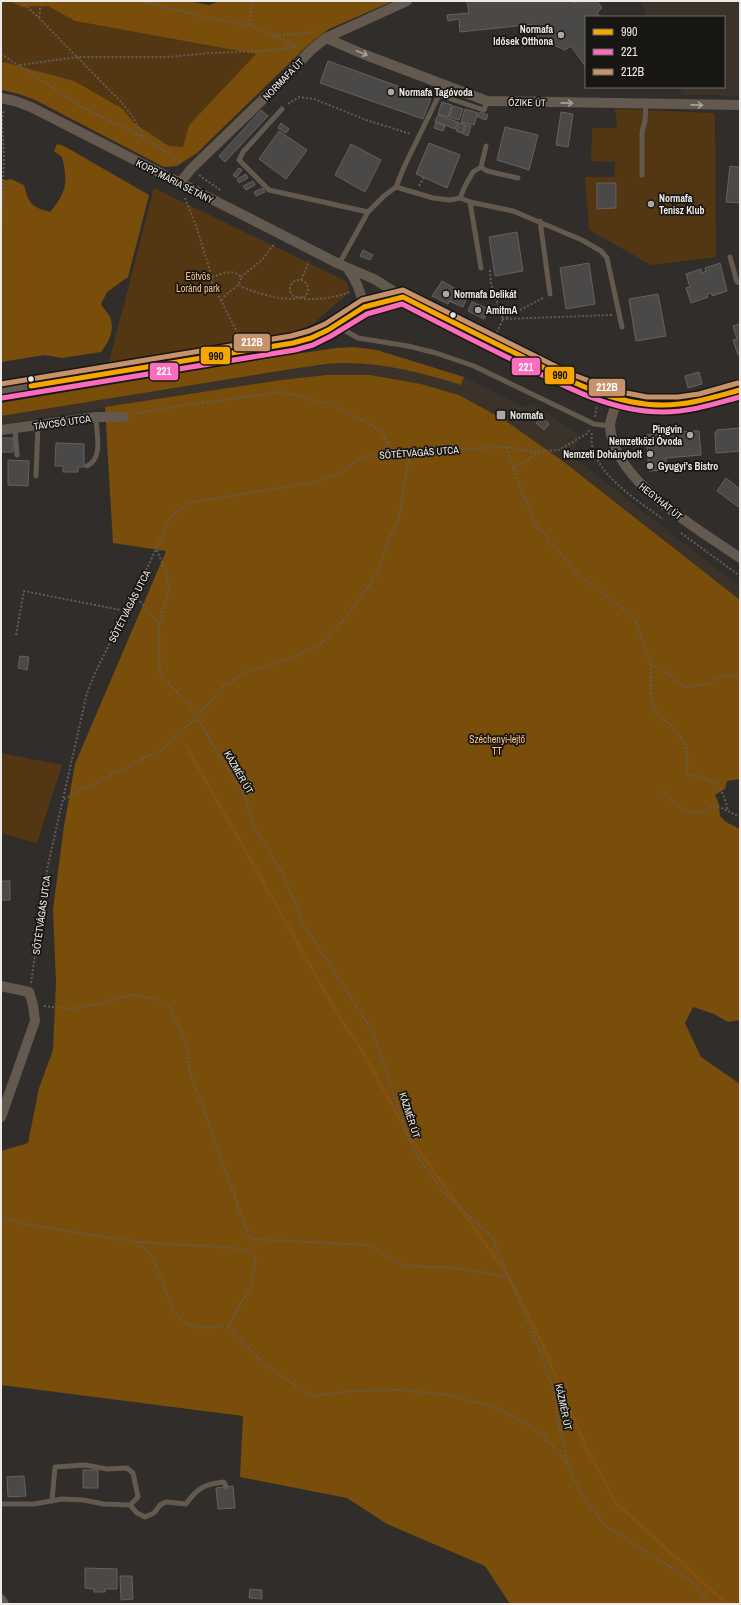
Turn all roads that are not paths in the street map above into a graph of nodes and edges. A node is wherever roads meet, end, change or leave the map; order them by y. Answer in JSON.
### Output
{"nodes":[{"id":1,"x":407,"y":1,"type":"edge"},
{"id":2,"x":326,"y":38,"type":"junction"},
{"id":3,"x":3,"y":99,"type":"edge"},
{"id":4,"x":487,"y":101,"type":"junction"},
{"id":5,"x":646,"y":104,"type":"junction"},
{"id":6,"x":740,"y":105,"type":"edge"},
{"id":7,"x":282,"y":109,"type":"road end"},
{"id":8,"x":486,"y":146,"type":"dead end"},
{"id":9,"x":481,"y":167,"type":"junction"},
{"id":10,"x":642,"y":175,"type":"dead end"},
{"id":11,"x":518,"y":178,"type":"dead end"},
{"id":12,"x":179,"y":184,"type":"junction"},
{"id":13,"x":396,"y":187,"type":"junction"},
{"id":14,"x":460,"y":198,"type":"junction"},
{"id":15,"x":470,"y":202,"type":"junction"},
{"id":16,"x":368,"y":212,"type":"junction"},
{"id":17,"x":540,"y":221,"type":"junction"},
{"id":18,"x":730,"y":257,"type":"dead end"},
{"id":19,"x":339,"y":264,"type":"junction"},
{"id":20,"x":482,"y":268,"type":"dead end"},
{"id":21,"x":348,"y":269,"type":"junction"},
{"id":22,"x":740,"y":283,"type":"edge"},
{"id":23,"x":550,"y":294,"type":"road end"},
{"id":24,"x":403,"y":297,"type":"junction"},
{"id":25,"x":364,"y":307,"type":"junction"},
{"id":26,"x":622,"y":327,"type":"dead end"},
{"id":27,"x":344,"y":330,"type":"dead end"},
{"id":28,"x":740,"y":390,"type":"edge"},
{"id":29,"x":1,"y":391,"type":"edge"},
{"id":30,"x":618,"y":400,"type":"junction"},
{"id":31,"x":96,"y":417,"type":"junction"},
{"id":32,"x":124,"y":417,"type":"road end"},
{"id":33,"x":38,"y":425,"type":"junction"},
{"id":34,"x":610,"y":426,"type":"junction"},
{"id":35,"x":15,"y":429,"type":"junction"},
{"id":36,"x":1,"y":430,"type":"edge"},
{"id":37,"x":17,"y":455,"type":"dead end"},
{"id":38,"x":88,"y":466,"type":"dead end"},
{"id":39,"x":36,"y":476,"type":"dead end"},
{"id":40,"x":740,"y":558,"type":"edge"},
{"id":41,"x":1,"y":986,"type":"edge"},
{"id":42,"x":1,"y":1118,"type":"edge"},
{"id":43,"x":226,"y":1487,"type":"dead end"},
{"id":44,"x":52,"y":1501,"type":"junction"},
{"id":45,"x":1,"y":1504,"type":"edge"},
{"id":46,"x":130,"y":1505,"type":"junction"},
{"id":47,"x":1,"y":1599,"type":"edge"},
{"id":48,"x":4,"y":1604,"type":"edge"}],
"edges":[{"from":1,"to":2,"type":"street","name":"NORMAFA ÚT"},
{"from":2,"to":4,"type":"street","name":"ŐZIKE ÚT","one_way":true},
{"from":2,"to":12,"type":"street","name":"NORMAFA ÚT"},
{"from":3,"to":12,"type":"street","name":"KOPP MÁRIA SÉTÁNY"},
{"from":4,"to":5,"type":"street","name":"ŐZIKE ÚT","one_way":true},
{"from":4,"to":13,"type":"lane"},
{"from":5,"to":6,"type":"street","name":"ŐZIKE ÚT","one_way":true},
{"from":5,"to":10,"type":"lane"},
{"from":7,"to":16,"type":"lane"},
{"from":8,"to":9,"type":"lane"},
{"from":9,"to":11,"type":"lane"},
{"from":9,"to":14,"type":"lane"},
{"from":12,"to":19,"type":"street","name":"KOPP MÁRIA SÉTÁNY"},
{"from":13,"to":14,"type":"lane"},
{"from":13,"to":16,"type":"lane"},
{"from":14,"to":15,"type":"lane"},
{"from":15,"to":17,"type":"lane"},
{"from":15,"to":20,"type":"lane"},
{"from":16,"to":19,"type":"lane"},
{"from":17,"to":23,"type":"lane"},
{"from":17,"to":26,"type":"lane"},
{"from":18,"to":22,"type":"lane"},
{"from":19,"to":21,"type":"street","name":"KOPP MÁRIA SÉTÁNY"},
{"from":21,"to":24,"type":"street","name":"KOPP MÁRIA SÉTÁNY"},
{"from":21,"to":25,"type":"street"},
{"from":24,"to":25,"type":"street"},
{"from":24,"to":30,"type":"street"},
{"from":25,"to":29,"type":"street"},
{"from":27,"to":34,"type":"lane"},
{"from":28,"to":30,"type":"street"},
{"from":30,"to":34,"type":"street"},
{"from":31,"to":32,"type":"street","name":"TÁVCSŐ UTCA"},
{"from":31,"to":33,"type":"street","name":"TÁVCSŐ UTCA"},
{"from":31,"to":38,"type":"lane"},
{"from":33,"to":35,"type":"street","name":"TÁVCSŐ UTCA"},
{"from":33,"to":39,"type":"lane"},
{"from":34,"to":40,"type":"street","name":"HEGYHÁT ÚT"},
{"from":35,"to":36,"type":"street","name":"TÁVCSŐ UTCA"},
{"from":35,"to":37,"type":"lane"},
{"from":41,"to":42,"type":"street"},
{"from":43,"to":46,"type":"lane"},
{"from":44,"to":45,"type":"lane"},
{"from":44,"to":46,"type":"lane"},
{"from":44,"to":46,"type":"lane"},
{"from":47,"to":48,"type":"street"}]}
